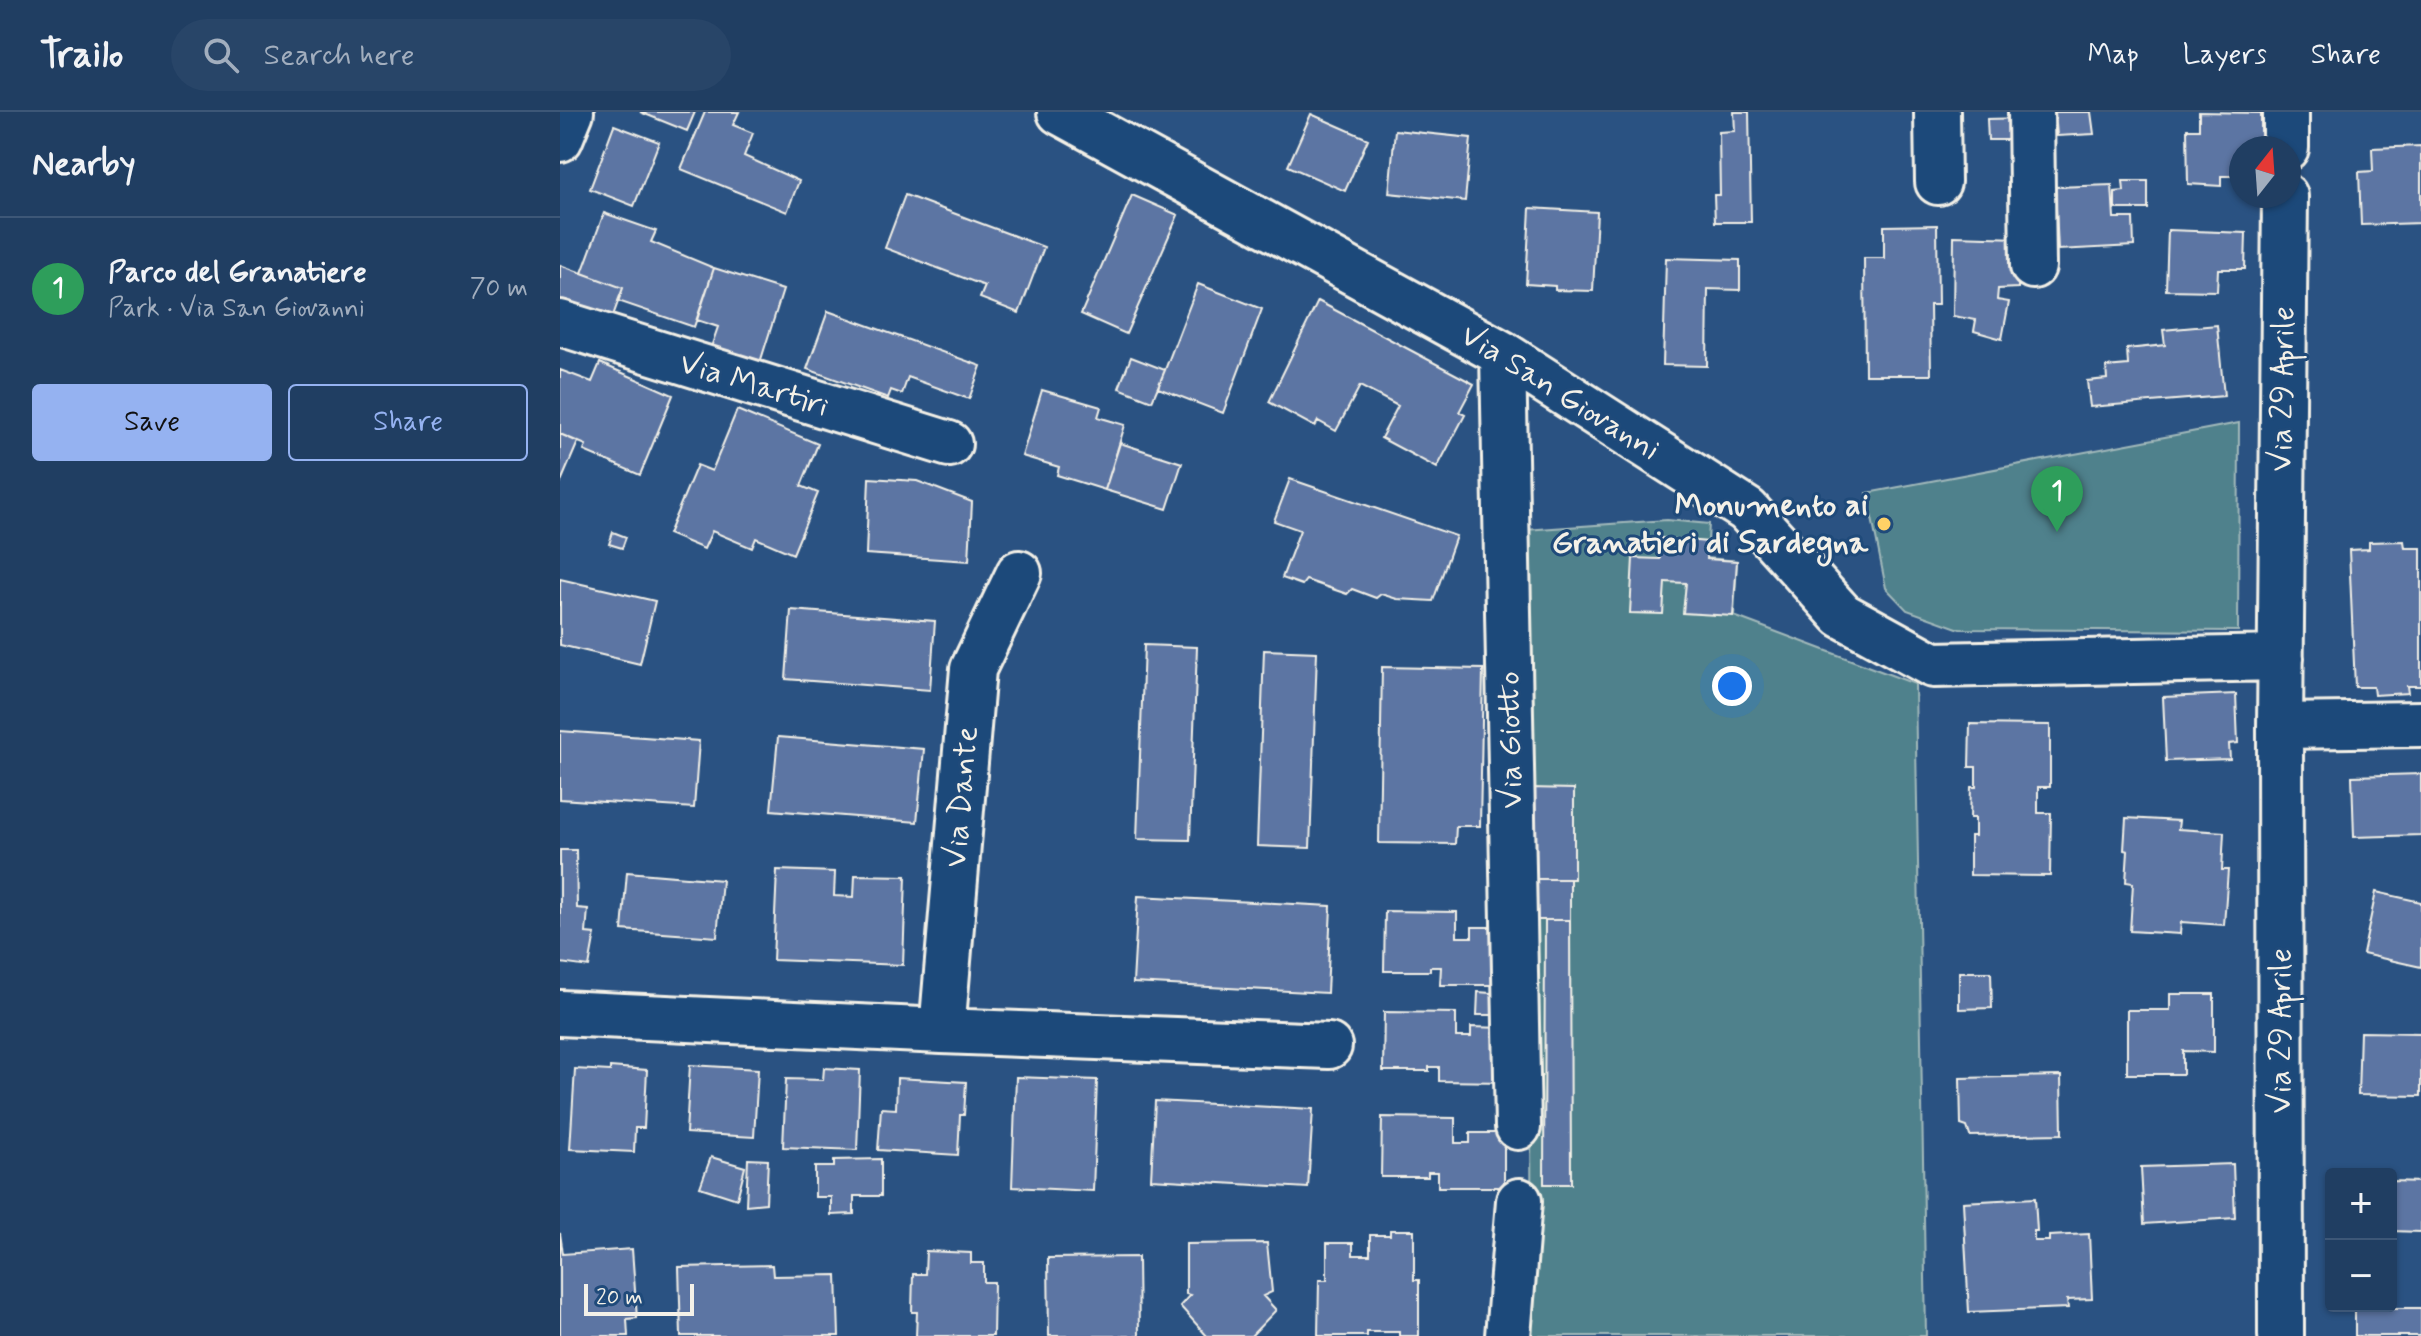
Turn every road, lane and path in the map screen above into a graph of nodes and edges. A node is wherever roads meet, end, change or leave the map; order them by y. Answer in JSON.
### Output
{"nodes":[{"id":1,"x":571,"y":112,"type":"edge"},
{"id":2,"x":1060,"y":112,"type":"edge"},
{"id":3,"x":1937,"y":112,"type":"edge"},
{"id":4,"x":2031,"y":112,"type":"edge"},
{"id":5,"x":2286,"y":112,"type":"edge"},
{"id":6,"x":2286,"y":136,"type":"edge"},
{"id":7,"x":560,"y":139,"type":"edge"},
{"id":8,"x":1938,"y":182,"type":"dead end"},
{"id":9,"x":2285,"y":208,"type":"edge"},
{"id":10,"x":2033,"y":266,"type":"dead end"},
{"id":11,"x":560,"y":323,"type":"edge"},
{"id":12,"x":1503,"y":354,"type":"junction"},
{"id":13,"x":949,"y":444,"type":"dead end"},
{"id":14,"x":1019,"y":573,"type":"dead end"},
{"id":15,"x":2281,"y":658,"type":"junction"},
{"id":16,"x":2421,"y":724,"type":"edge"},
{"id":17,"x":2280,"y":726,"type":"junction"},
{"id":18,"x":560,"y":1013,"type":"edge"},
{"id":19,"x":942,"y":1031,"type":"junction"},
{"id":20,"x":1329,"y":1046,"type":"dead end"},
{"id":21,"x":1518,"y":1127,"type":"dead end"},
{"id":22,"x":1519,"y":1201,"type":"dead end"},
{"id":23,"x":1508,"y":1336,"type":"edge"},
{"id":24,"x":2281,"y":1336,"type":"edge"}],
"edges":[{"from":1,"to":7,"type":"street"},
{"from":2,"to":12,"type":"street","name":"Via San Giovanni"},
{"from":3,"to":8,"type":"street"},
{"from":4,"to":10,"type":"street"},
{"from":5,"to":6,"type":"street"},
{"from":9,"to":15,"type":"street","name":"Via 29 Aprile"},
{"from":11,"to":13,"type":"street","name":"Via Martiri"},
{"from":12,"to":15,"type":"street","name":"Via San Giovanni"},
{"from":12,"to":21,"type":"street","name":"Via Giotto"},
{"from":14,"to":19,"type":"street","name":"Via Dante"},
{"from":15,"to":17,"type":"street","name":"Via 29 Aprile"},
{"from":16,"to":17,"type":"street"},
{"from":17,"to":24,"type":"street","name":"Via 29 Aprile"},
{"from":18,"to":19,"type":"street"},
{"from":19,"to":20,"type":"street"},
{"from":22,"to":23,"type":"street"}]}
